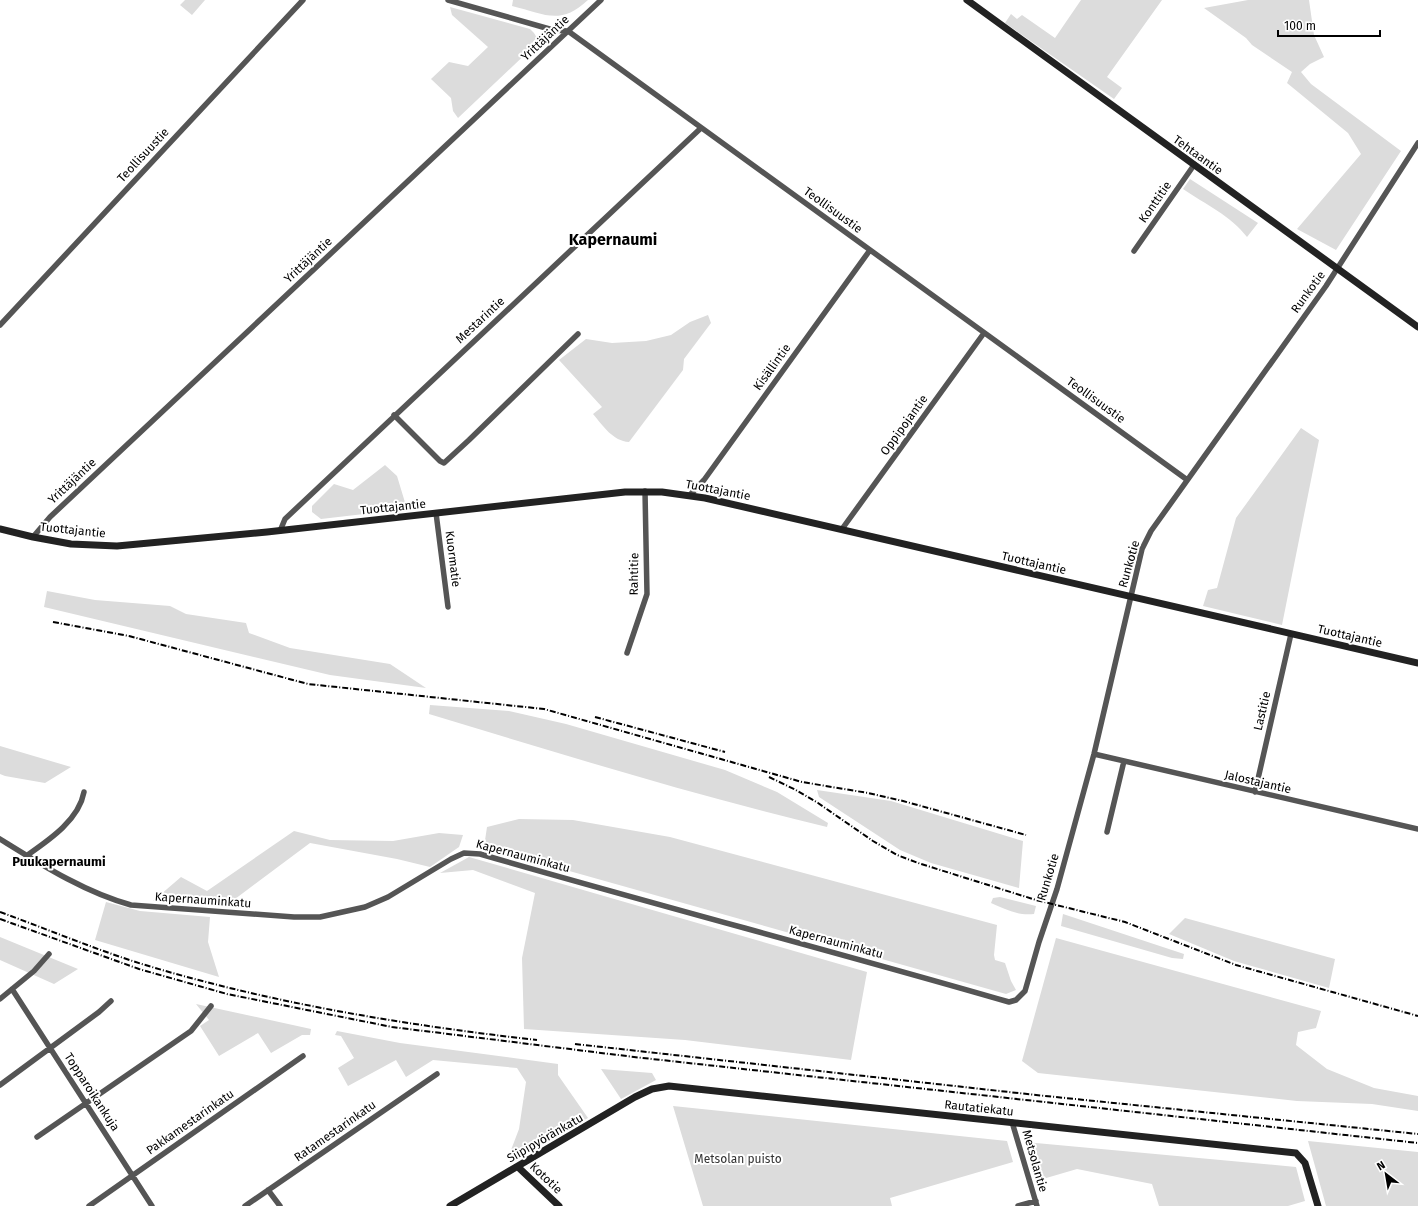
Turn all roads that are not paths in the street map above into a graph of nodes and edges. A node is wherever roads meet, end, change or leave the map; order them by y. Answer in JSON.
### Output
{"nodes":[{"id":1,"x":303,"y":0,"type":"edge"},
{"id":2,"x":448,"y":0,"type":"edge"},
{"id":3,"x":601,"y":0,"type":"edge"},
{"id":4,"x":967,"y":0,"type":"edge"},
{"id":5,"x":568,"y":31,"type":"junction"},
{"id":6,"x":701,"y":128,"type":"junction"},
{"id":7,"x":1418,"y":143,"type":"edge"},
{"id":8,"x":1194,"y":165,"type":"junction"},
{"id":9,"x":870,"y":250,"type":"junction"},
{"id":10,"x":1134,"y":251,"type":"dead end"},
{"id":11,"x":1338,"y":269,"type":"junction"},
{"id":12,"x":0,"y":325,"type":"edge"},
{"id":13,"x":1418,"y":327,"type":"edge"},
{"id":14,"x":984,"y":333,"type":"junction"},
{"id":15,"x":578,"y":334,"type":"dead end"},
{"id":16,"x":394,"y":415,"type":"junction"},
{"id":17,"x":1186,"y":479,"type":"junction"},
{"id":18,"x":644,"y":492,"type":"junction"},
{"id":19,"x":690,"y":495,"type":"junction"},
{"id":20,"x":436,"y":513,"type":"junction"},
{"id":21,"x":0,"y":529,"type":"edge"},
{"id":22,"x":842,"y":529,"type":"junction"},
{"id":23,"x":280,"y":531,"type":"junction"},
{"id":24,"x":33,"y":537,"type":"junction"},
{"id":25,"x":1130,"y":597,"type":"junction"},
{"id":26,"x":448,"y":607,"type":"dead end"},
{"id":27,"x":1291,"y":634,"type":"junction"},
{"id":28,"x":627,"y":654,"type":"dead end"},
{"id":29,"x":1418,"y":663,"type":"edge"},
{"id":30,"x":1094,"y":754,"type":"junction"},
{"id":31,"x":1124,"y":762,"type":"junction"},
{"id":32,"x":84,"y":792,"type":"dead end"},
{"id":33,"x":1255,"y":792,"type":"junction"},
{"id":34,"x":1418,"y":829,"type":"edge"},
{"id":35,"x":1107,"y":832,"type":"dead end"},
{"id":36,"x":0,"y":839,"type":"edge"},
{"id":37,"x":26,"y":856,"type":"junction"},
{"id":38,"x":49,"y":954,"type":"dead end"},
{"id":39,"x":12,"y":989,"type":"junction"},
{"id":40,"x":0,"y":998,"type":"edge"},
{"id":41,"x":111,"y":1001,"type":"dead end"},
{"id":42,"x":1009,"y":1002,"type":"joint"},
{"id":43,"x":211,"y":1006,"type":"dead end"},
{"id":44,"x":51,"y":1048,"type":"junction"},
{"id":45,"x":303,"y":1056,"type":"dead end"},
{"id":46,"x":437,"y":1074,"type":"dead end"},
{"id":47,"x":0,"y":1085,"type":"edge"},
{"id":48,"x":652,"y":1089,"type":"joint"},
{"id":49,"x":86,"y":1103,"type":"junction"},
{"id":50,"x":1012,"y":1122,"type":"junction"},
{"id":51,"x":37,"y":1137,"type":"dead end"},
{"id":52,"x":518,"y":1167,"type":"junction"},
{"id":53,"x":132,"y":1176,"type":"junction"},
{"id":54,"x":268,"y":1190,"type":"junction"},
{"id":55,"x":1036,"y":1203,"type":"edge"},
{"id":56,"x":89,"y":1206,"type":"edge"},
{"id":57,"x":152,"y":1206,"type":"edge"},
{"id":58,"x":245,"y":1206,"type":"edge"},
{"id":59,"x":280,"y":1206,"type":"edge"},
{"id":60,"x":450,"y":1206,"type":"edge"},
{"id":61,"x":559,"y":1206,"type":"edge"},
{"id":62,"x":1018,"y":1206,"type":"edge"},
{"id":63,"x":1318,"y":1206,"type":"edge"}],
"edges":[{"from":1,"to":12,"type":"street","name":"Teollisuustie"},
{"from":2,"to":5,"type":"street","name":"Teollisuustie"},
{"from":3,"to":5,"type":"street","name":"Yrittäjäntie"},
{"from":4,"to":8,"type":"street","name":"Tehtaantie"},
{"from":5,"to":6,"type":"street","name":"Teollisuustie"},
{"from":5,"to":24,"type":"street","name":"Yrittäjäntie"},
{"from":6,"to":9,"type":"street","name":"Teollisuustie"},
{"from":6,"to":16,"type":"street","name":"Mestarintie"},
{"from":7,"to":11,"type":"street","name":"Runkotie"},
{"from":8,"to":10,"type":"street","name":"Konttitie"},
{"from":8,"to":11,"type":"street","name":"Tehtaantie"},
{"from":9,"to":14,"type":"street","name":"Teollisuustie"},
{"from":9,"to":19,"type":"street","name":"Kisällintie"},
{"from":11,"to":13,"type":"street","name":"Tehtaantie"},
{"from":11,"to":17,"type":"street","name":"Runkotie"},
{"from":14,"to":17,"type":"street","name":"Teollisuustie"},
{"from":14,"to":22,"type":"street","name":"Oppipojantie"},
{"from":15,"to":16,"type":"street"},
{"from":16,"to":23,"type":"street","name":"Mestarintie"},
{"from":17,"to":25,"type":"street","name":"Runkotie"},
{"from":18,"to":19,"type":"street","name":"Tuottajantie"},
{"from":18,"to":20,"type":"street","name":"Tuottajantie"},
{"from":18,"to":28,"type":"street","name":"Rahtitie"},
{"from":19,"to":22,"type":"street","name":"Tuottajantie"},
{"from":20,"to":23,"type":"street","name":"Tuottajantie"},
{"from":20,"to":26,"type":"street","name":"Kuormatie"},
{"from":21,"to":24,"type":"street","name":"Tuottajantie"},
{"from":22,"to":25,"type":"street","name":"Tuottajantie"},
{"from":23,"to":24,"type":"street","name":"Tuottajantie"},
{"from":25,"to":27,"type":"street","name":"Tuottajantie"},
{"from":25,"to":30,"type":"street","name":"Runkotie"},
{"from":27,"to":29,"type":"street","name":"Tuottajantie"},
{"from":27,"to":33,"type":"street","name":"Lastitie"},
{"from":30,"to":31,"type":"street","name":"Jalostajantie"},
{"from":30,"to":42,"type":"street","name":"Runkotie"},
{"from":31,"to":33,"type":"street","name":"Jalostajantie"},
{"from":31,"to":35,"type":"street"},
{"from":32,"to":37,"type":"street"},
{"from":33,"to":34,"type":"street","name":"Jalostajantie"},
{"from":36,"to":37,"type":"street","name":"Kapernauminkatu"},
{"from":37,"to":42,"type":"street","name":"Kapernauminkatu"},
{"from":38,"to":39,"type":"street"},
{"from":39,"to":40,"type":"street"},
{"from":39,"to":44,"type":"street","name":"Topparoikankuja"},
{"from":41,"to":44,"type":"street"},
{"from":43,"to":49,"type":"street"},
{"from":44,"to":47,"type":"street"},
{"from":44,"to":49,"type":"street","name":"Topparoikankuja"},
{"from":45,"to":53,"type":"street","name":"Pakkamestarinkatu"},
{"from":46,"to":54,"type":"street","name":"Ratamestarinkatu"},
{"from":48,"to":50,"type":"street","name":"Rautatiekatu"},
{"from":48,"to":52,"type":"street","name":"Siipipyöränkatu"},
{"from":49,"to":51,"type":"street"},
{"from":49,"to":53,"type":"street","name":"Topparoikankuja"},
{"from":50,"to":55,"type":"street","name":"Metsolantie"},
{"from":50,"to":63,"type":"street","name":"Rautatiekatu"},
{"from":52,"to":60,"type":"street","name":"Siipipyöränkatu"},
{"from":52,"to":61,"type":"street","name":"Kototie"},
{"from":53,"to":56,"type":"street","name":"Pakkamestarinkatu"},
{"from":53,"to":57,"type":"street","name":"Topparoikankuja"},
{"from":54,"to":58,"type":"street","name":"Ratamestarinkatu"},
{"from":54,"to":59,"type":"street"},
{"from":55,"to":62,"type":"street"}]}
